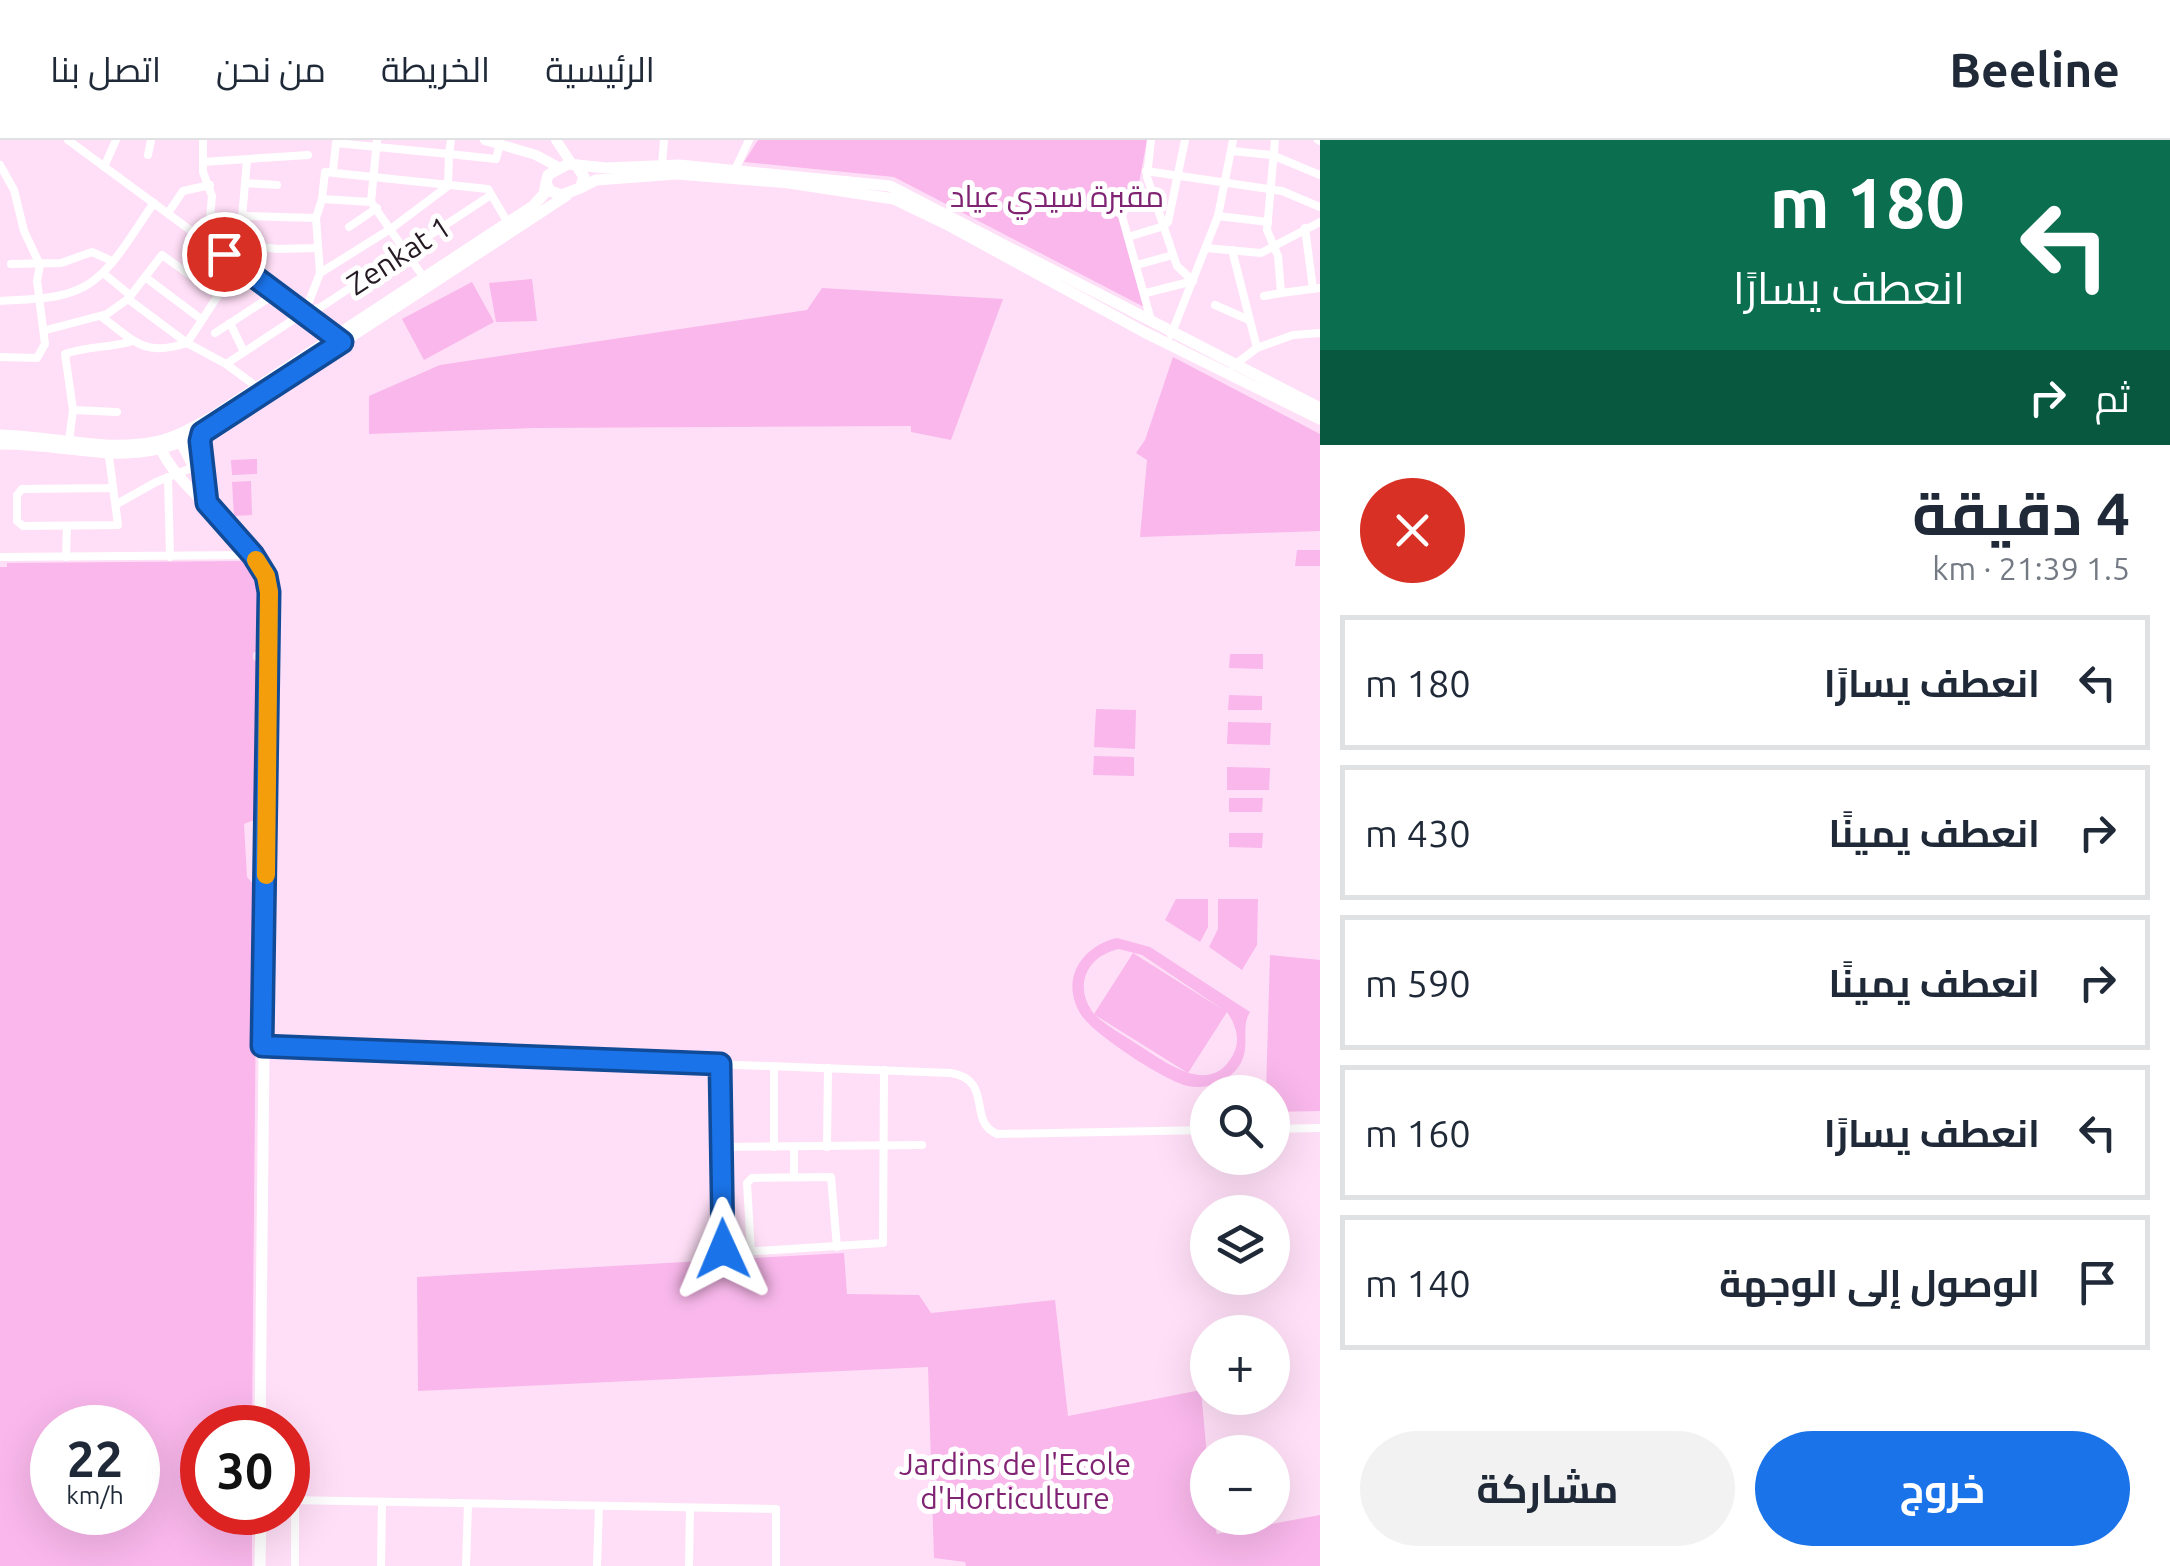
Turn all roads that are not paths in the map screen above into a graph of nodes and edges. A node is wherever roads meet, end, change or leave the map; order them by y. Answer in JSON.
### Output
{"nodes":[{"id":1,"x":68,"y":140,"type":"edge"},
{"id":2,"x":116,"y":140,"type":"edge"},
{"id":3,"x":150,"y":140,"type":"edge"},
{"id":4,"x":204,"y":140,"type":"edge"},
{"id":5,"x":451,"y":140,"type":"edge"},
{"id":6,"x":556,"y":140,"type":"edge"},
{"id":7,"x":664,"y":140,"type":"edge"},
{"id":8,"x":750,"y":140,"type":"edge"},
{"id":9,"x":1151,"y":140,"type":"edge"},
{"id":10,"x":1186,"y":140,"type":"edge"},
{"id":11,"x":1233,"y":140,"type":"edge"},
{"id":12,"x":1275,"y":140,"type":"edge"},
{"id":13,"x":495,"y":142,"type":"edge"},
{"id":14,"x":377,"y":143,"type":"edge"},
{"id":15,"x":1232,"y":151,"type":"junction"},
{"id":16,"x":530,"y":153,"type":"junction"},
{"id":17,"x":449,"y":154,"type":"junction"},
{"id":18,"x":1272,"y":154,"type":"junction"},
{"id":19,"x":148,"y":155,"type":"dead end"},
{"id":20,"x":308,"y":155,"type":"dead end"},
{"id":21,"x":248,"y":160,"type":"junction"},
{"id":22,"x":203,"y":162,"type":"junction"},
{"id":23,"x":662,"y":165,"type":"junction"},
{"id":24,"x":567,"y":166,"type":"junction"},
{"id":25,"x":104,"y":167,"type":"junction"},
{"id":26,"x":1,"y":170,"type":"edge"},
{"id":27,"x":1146,"y":171,"type":"junction"},
{"id":28,"x":333,"y":172,"type":"junction"},
{"id":29,"x":734,"y":173,"type":"junction"},
{"id":30,"x":1320,"y":175,"type":"edge"},
{"id":31,"x":1180,"y":176,"type":"junction"},
{"id":32,"x":374,"y":177,"type":"junction"},
{"id":33,"x":547,"y":181,"type":"junction"},
{"id":34,"x":245,"y":183,"type":"junction"},
{"id":35,"x":1226,"y":183,"type":"junction"},
{"id":36,"x":210,"y":185,"type":"junction"},
{"id":37,"x":277,"y":185,"type":"dead end"},
{"id":38,"x":448,"y":186,"type":"junction"},
{"id":39,"x":1271,"y":189,"type":"junction"},
{"id":40,"x":574,"y":191,"type":"junction"},
{"id":41,"x":491,"y":195,"type":"junction"},
{"id":42,"x":1154,"y":195,"type":"junction"},
{"id":43,"x":322,"y":199,"type":"junction"},
{"id":44,"x":154,"y":203,"type":"junction"},
{"id":45,"x":374,"y":205,"type":"junction"},
{"id":46,"x":1158,"y":208,"type":"junction"},
{"id":47,"x":1172,"y":208,"type":"junction"},
{"id":48,"x":1320,"y":208,"type":"edge"},
{"id":49,"x":168,"y":213,"type":"junction"},
{"id":50,"x":244,"y":216,"type":"junction"},
{"id":51,"x":1218,"y":216,"type":"junction"},
{"id":52,"x":316,"y":218,"type":"junction"},
{"id":53,"x":948,"y":220,"type":"junction"},
{"id":54,"x":1268,"y":222,"type":"junction"},
{"id":55,"x":1320,"y":222,"type":"edge"},
{"id":56,"x":508,"y":223,"type":"junction"},
{"id":57,"x":1164,"y":226,"type":"junction"},
{"id":58,"x":349,"y":227,"type":"dead end"},
{"id":59,"x":392,"y":228,"type":"junction"},
{"id":60,"x":1305,"y":228,"type":"junction"},
{"id":61,"x":1128,"y":236,"type":"junction"},
{"id":62,"x":208,"y":242,"type":"junction"},
{"id":63,"x":241,"y":244,"type":"junction"},
{"id":64,"x":318,"y":248,"type":"junction"},
{"id":65,"x":1206,"y":248,"type":"junction"},
{"id":66,"x":1274,"y":248,"type":"junction"},
{"id":67,"x":1232,"y":250,"type":"junction"},
{"id":68,"x":407,"y":252,"type":"junction"},
{"id":69,"x":1172,"y":254,"type":"junction"},
{"id":70,"x":112,"y":261,"type":"junction"},
{"id":71,"x":11,"y":264,"type":"dead end"},
{"id":72,"x":40,"y":265,"type":"junction"},
{"id":73,"x":238,"y":265,"type":"junction"},
{"id":74,"x":1137,"y":265,"type":"junction"},
{"id":75,"x":103,"y":273,"type":"junction"},
{"id":76,"x":320,"y":274,"type":"junction"},
{"id":77,"x":145,"y":277,"type":"junction"},
{"id":78,"x":424,"y":278,"type":"junction"},
{"id":79,"x":1193,"y":281,"type":"junction"},
{"id":80,"x":1317,"y":288,"type":"edge"},
{"id":81,"x":278,"y":292,"type":"junction"},
{"id":82,"x":1146,"y":293,"type":"junction"},
{"id":83,"x":1281,"y":293,"type":"junction"},
{"id":84,"x":218,"y":294,"type":"junction"},
{"id":85,"x":1264,"y":296,"type":"dead end"},
{"id":86,"x":129,"y":297,"type":"junction"},
{"id":87,"x":38,"y":298,"type":"junction"},
{"id":88,"x":0,"y":301,"type":"edge"},
{"id":89,"x":1215,"y":306,"type":"dead end"},
{"id":90,"x":306,"y":312,"type":"junction"},
{"id":91,"x":102,"y":317,"type":"junction"},
{"id":92,"x":201,"y":319,"type":"junction"},
{"id":93,"x":1249,"y":320,"type":"junction"},
{"id":94,"x":230,"y":323,"type":"junction"},
{"id":95,"x":1152,"y":324,"type":"junction"},
{"id":96,"x":46,"y":330,"type":"junction"},
{"id":97,"x":1320,"y":333,"type":"edge"},
{"id":98,"x":214,"y":334,"type":"dead end"},
{"id":99,"x":1170,"y":339,"type":"junction"},
{"id":100,"x":338,"y":340,"type":"junction"},
{"id":101,"x":132,"y":341,"type":"junction"},
{"id":102,"x":187,"y":343,"type":"junction"},
{"id":103,"x":1257,"y":348,"type":"junction"},
{"id":104,"x":43,"y":352,"type":"junction"},
{"id":105,"x":244,"y":352,"type":"junction"},
{"id":106,"x":65,"y":354,"type":"junction"},
{"id":107,"x":0,"y":358,"type":"edge"},
{"id":108,"x":226,"y":364,"type":"junction"},
{"id":109,"x":1230,"y":369,"type":"junction"},
{"id":110,"x":257,"y":387,"type":"junction"},
{"id":111,"x":1317,"y":405,"type":"edge"},
{"id":112,"x":73,"y":410,"type":"junction"},
{"id":113,"x":117,"y":412,"type":"dead end"},
{"id":114,"x":1320,"y":419,"type":"edge"},
{"id":115,"x":202,"y":433,"type":"junction"},
{"id":116,"x":0,"y":435,"type":"edge"},
{"id":117,"x":179,"y":440,"type":"junction"},
{"id":118,"x":69,"y":441,"type":"junction"},
{"id":119,"x":0,"y":444,"type":"edge"},
{"id":120,"x":159,"y":446,"type":"junction"},
{"id":121,"x":108,"y":449,"type":"junction"},
{"id":122,"x":197,"y":465,"type":"junction"},
{"id":123,"x":173,"y":475,"type":"junction"},
{"id":124,"x":113,"y":488,"type":"junction"},
{"id":125,"x":207,"y":503,"type":"junction"},
{"id":126,"x":117,"y":504,"type":"junction"},
{"id":127,"x":66,"y":526,"type":"junction"},
{"id":128,"x":253,"y":555,"type":"junction"},
{"id":129,"x":0,"y":557,"type":"edge"},
{"id":130,"x":66,"y":557,"type":"junction"},
{"id":131,"x":170,"y":557,"type":"junction"},
{"id":132,"x":262,"y":1046,"type":"junction"},
{"id":133,"x":720,"y":1064,"type":"junction"},
{"id":134,"x":774,"y":1066,"type":"junction"},
{"id":135,"x":828,"y":1068,"type":"junction"},
{"id":136,"x":884,"y":1070,"type":"junction"},
{"id":137,"x":1290,"y":1128,"type":"edge"},
{"id":138,"x":1320,"y":1128,"type":"edge"},
{"id":139,"x":1190,"y":1130,"type":"edge"},
{"id":140,"x":922,"y":1146,"type":"dead end"},
{"id":141,"x":774,"y":1147,"type":"junction"},
{"id":142,"x":794,"y":1147,"type":"junction"},
{"id":143,"x":827,"y":1147,"type":"junction"},
{"id":144,"x":885,"y":1147,"type":"junction"},
{"id":145,"x":721,"y":1148,"type":"junction"},
{"id":146,"x":794,"y":1176,"type":"junction"},
{"id":147,"x":837,"y":1246,"type":"junction"},
{"id":148,"x":750,"y":1252,"type":"junction"},
{"id":149,"x":260,"y":1405,"type":"edge"},
{"id":150,"x":310,"y":1500,"type":"edge"},
{"id":151,"x":382,"y":1502,"type":"junction"},
{"id":152,"x":468,"y":1504,"type":"junction"},
{"id":153,"x":599,"y":1506,"type":"junction"},
{"id":154,"x":690,"y":1508,"type":"junction"},
{"id":155,"x":261,"y":1535,"type":"edge"},
{"id":156,"x":293,"y":1535,"type":"edge"},
{"id":157,"x":260,"y":1566,"type":"edge"},
{"id":158,"x":295,"y":1566,"type":"edge"},
{"id":159,"x":381,"y":1566,"type":"edge"},
{"id":160,"x":466,"y":1566,"type":"edge"},
{"id":161,"x":597,"y":1566,"type":"edge"},
{"id":162,"x":689,"y":1566,"type":"edge"},
{"id":163,"x":776,"y":1566,"type":"edge"}],
"edges":[{"from":1,"to":25,"type":"street"},
{"from":2,"to":25,"type":"street"},
{"from":3,"to":19,"type":"street"},
{"from":4,"to":22,"type":"street"},
{"from":5,"to":17,"type":"street"},
{"from":6,"to":16,"type":"street"},
{"from":6,"to":24,"type":"street"},
{"from":7,"to":23,"type":"street"},
{"from":8,"to":29,"type":"street"},
{"from":9,"to":27,"type":"street"},
{"from":10,"to":31,"type":"street"},
{"from":11,"to":15,"type":"street"},
{"from":12,"to":18,"type":"street"},
{"from":13,"to":16,"type":"street"},
{"from":13,"to":17,"type":"street"},
{"from":14,"to":17,"type":"street"},
{"from":14,"to":28,"type":"street"},
{"from":14,"to":32,"type":"street"},
{"from":15,"to":18,"type":"street"},
{"from":15,"to":35,"type":"street"},
{"from":16,"to":24,"type":"street"},
{"from":16,"to":33,"type":"street"},
{"from":17,"to":38,"type":"street"},
{"from":18,"to":30,"type":"street"},
{"from":18,"to":39,"type":"street"},
{"from":20,"to":21,"type":"street"},
{"from":21,"to":22,"type":"street"},
{"from":21,"to":34,"type":"street"},
{"from":22,"to":36,"type":"street"},
{"from":23,"to":24,"type":"main road"},
{"from":23,"to":29,"type":"main road"},
{"from":24,"to":33,"type":"main road"},
{"from":24,"to":40,"type":"main road"},
{"from":25,"to":44,"type":"street"},
{"from":26,"to":72,"type":"street"},
{"from":27,"to":31,"type":"street"},
{"from":27,"to":42,"type":"street"},
{"from":28,"to":32,"type":"street"},
{"from":28,"to":43,"type":"street"},
{"from":29,"to":40,"type":"main road"},
{"from":29,"to":53,"type":"main road"},
{"from":31,"to":35,"type":"street"},
{"from":31,"to":47,"type":"street"},
{"from":32,"to":38,"type":"street"},
{"from":32,"to":45,"type":"street"},
{"from":33,"to":40,"type":"main road"},
{"from":33,"to":56,"type":"main road"},
{"from":34,"to":37,"type":"street"},
{"from":34,"to":50,"type":"street"},
{"from":35,"to":39,"type":"street"},
{"from":35,"to":51,"type":"street"},
{"from":36,"to":49,"type":"street"},
{"from":36,"to":62,"type":"street"},
{"from":38,"to":41,"type":"street"},
{"from":38,"to":59,"type":"street"},
{"from":39,"to":48,"type":"street"},
{"from":39,"to":54,"type":"street"},
{"from":40,"to":100,"type":"main road"},
{"from":41,"to":56,"type":"street"},
{"from":41,"to":68,"type":"street","name":"Zenkat 1"},
{"from":42,"to":46,"type":"street"},
{"from":42,"to":61,"type":"street"},
{"from":43,"to":45,"type":"street"},
{"from":43,"to":52,"type":"street"},
{"from":44,"to":49,"type":"street"},
{"from":44,"to":70,"type":"street"},
{"from":45,"to":58,"type":"street"},
{"from":45,"to":59,"type":"street"},
{"from":46,"to":47,"type":"street"},
{"from":46,"to":57,"type":"street"},
{"from":47,"to":57,"type":"street"},
{"from":49,"to":62,"type":"street"},
{"from":50,"to":52,"type":"street"},
{"from":50,"to":63,"type":"street"},
{"from":51,"to":54,"type":"street"},
{"from":51,"to":65,"type":"street"},
{"from":52,"to":64,"type":"street"},
{"from":53,"to":95,"type":"main road"},
{"from":53,"to":99,"type":"main road"},
{"from":54,"to":66,"type":"street"},
{"from":55,"to":60,"type":"street"},
{"from":56,"to":78,"type":"main road"},
{"from":57,"to":61,"type":"street"},
{"from":57,"to":69,"type":"street"},
{"from":59,"to":68,"type":"street"},
{"from":59,"to":76,"type":"street"},
{"from":60,"to":66,"type":"street"},
{"from":60,"to":80,"type":"street"},
{"from":61,"to":74,"type":"street"},
{"from":62,"to":73,"type":"street"},
{"from":63,"to":64,"type":"street"},
{"from":63,"to":73,"type":"street"},
{"from":64,"to":76,"type":"street"},
{"from":65,"to":67,"type":"street"},
{"from":65,"to":79,"type":"street"},
{"from":66,"to":67,"type":"street"},
{"from":66,"to":83,"type":"street"},
{"from":67,"to":93,"type":"street"},
{"from":68,"to":78,"type":"street"},
{"from":68,"to":90,"type":"street","name":"Zenkat 1"},
{"from":69,"to":74,"type":"street"},
{"from":69,"to":79,"type":"street"},
{"from":70,"to":72,"type":"street"},
{"from":70,"to":75,"type":"street"},
{"from":71,"to":72,"type":"street"},
{"from":72,"to":87,"type":"street"},
{"from":73,"to":81,"type":"street"},
{"from":73,"to":84,"type":"street"},
{"from":74,"to":82,"type":"street"},
{"from":75,"to":86,"type":"street"},
{"from":75,"to":87,"type":"street"},
{"from":76,"to":90,"type":"street"},
{"from":77,"to":84,"type":"street"},
{"from":77,"to":86,"type":"street"},
{"from":77,"to":92,"type":"street"},
{"from":78,"to":100,"type":"main road"},
{"from":79,"to":82,"type":"street"},
{"from":79,"to":99,"type":"street"},
{"from":80,"to":83,"type":"street"},
{"from":81,"to":90,"type":"street"},
{"from":81,"to":94,"type":"street"},
{"from":82,"to":95,"type":"street"},
{"from":83,"to":85,"type":"street"},
{"from":84,"to":92,"type":"street"},
{"from":86,"to":91,"type":"street"},
{"from":86,"to":102,"type":"street"},
{"from":87,"to":88,"type":"street"},
{"from":87,"to":96,"type":"street"},
{"from":89,"to":93,"type":"street"},
{"from":90,"to":100,"type":"street"},
{"from":90,"to":105,"type":"street","name":"Zenkat 1"},
{"from":91,"to":96,"type":"street"},
{"from":91,"to":101,"type":"street"},
{"from":92,"to":102,"type":"street"},
{"from":93,"to":103,"type":"street"},
{"from":94,"to":98,"type":"street"},
{"from":94,"to":105,"type":"street"},
{"from":95,"to":99,"type":"main road"},
{"from":96,"to":104,"type":"street"},
{"from":97,"to":103,"type":"street"},
{"from":99,"to":109,"type":"main road"},
{"from":100,"to":110,"type":"main road"},
{"from":100,"to":115,"type":"main road"},
{"from":101,"to":102,"type":"street"},
{"from":101,"to":106,"type":"street"},
{"from":102,"to":108,"type":"street"},
{"from":103,"to":109,"type":"street"},
{"from":104,"to":106,"type":"street"},
{"from":104,"to":107,"type":"street"},
{"from":105,"to":108,"type":"street","name":"Zenkat 1"},
{"from":106,"to":112,"type":"street"},
{"from":108,"to":110,"type":"street"},
{"from":109,"to":111,"type":"main road"},
{"from":109,"to":114,"type":"main road"},
{"from":110,"to":117,"type":"main road"},
{"from":112,"to":113,"type":"street"},
{"from":112,"to":118,"type":"street"},
{"from":115,"to":117,"type":"main road"},
{"from":115,"to":122,"type":"main road"},
{"from":116,"to":118,"type":"main road"},
{"from":117,"to":120,"type":"main road"},
{"from":117,"to":122,"type":"main road"},
{"from":118,"to":121,"type":"main road"},
{"from":119,"to":121,"type":"main road"},
{"from":120,"to":121,"type":"main road"},
{"from":120,"to":123,"type":"main road"},
{"from":121,"to":124,"type":"street"},
{"from":122,"to":123,"type":"street"},
{"from":122,"to":125,"type":"main road"},
{"from":123,"to":125,"type":"main road"},
{"from":123,"to":126,"type":"street"},
{"from":123,"to":131,"type":"street"},
{"from":124,"to":126,"type":"street"},
{"from":124,"to":127,"type":"street"},
{"from":125,"to":128,"type":"main road"},
{"from":126,"to":127,"type":"street"},
{"from":127,"to":130,"type":"street"},
{"from":128,"to":131,"type":"street"},
{"from":128,"to":132,"type":"main road"},
{"from":129,"to":130,"type":"street"},
{"from":130,"to":131,"type":"street"},
{"from":132,"to":133,"type":"street"},
{"from":132,"to":149,"type":"main road"},
{"from":133,"to":134,"type":"street"},
{"from":133,"to":145,"type":"street"},
{"from":134,"to":135,"type":"street"},
{"from":134,"to":141,"type":"street"},
{"from":135,"to":136,"type":"street"},
{"from":135,"to":143,"type":"street"},
{"from":136,"to":139,"type":"street"},
{"from":136,"to":144,"type":"street"},
{"from":137,"to":138,"type":"street"},
{"from":140,"to":144,"type":"street"},
{"from":141,"to":142,"type":"street"},
{"from":141,"to":145,"type":"street"},
{"from":142,"to":143,"type":"street"},
{"from":142,"to":146,"type":"street"},
{"from":143,"to":144,"type":"street"},
{"from":144,"to":147,"type":"street"},
{"from":145,"to":148,"type":"street"},
{"from":146,"to":147,"type":"street"},
{"from":146,"to":148,"type":"street"},
{"from":147,"to":148,"type":"street"},
{"from":150,"to":151,"type":"street"},
{"from":151,"to":152,"type":"street"},
{"from":151,"to":159,"type":"street"},
{"from":152,"to":153,"type":"street"},
{"from":152,"to":160,"type":"street"},
{"from":153,"to":154,"type":"street"},
{"from":153,"to":161,"type":"street"},
{"from":154,"to":162,"type":"street"},
{"from":154,"to":163,"type":"street"},
{"from":155,"to":157,"type":"main road"},
{"from":156,"to":158,"type":"street"}]}
